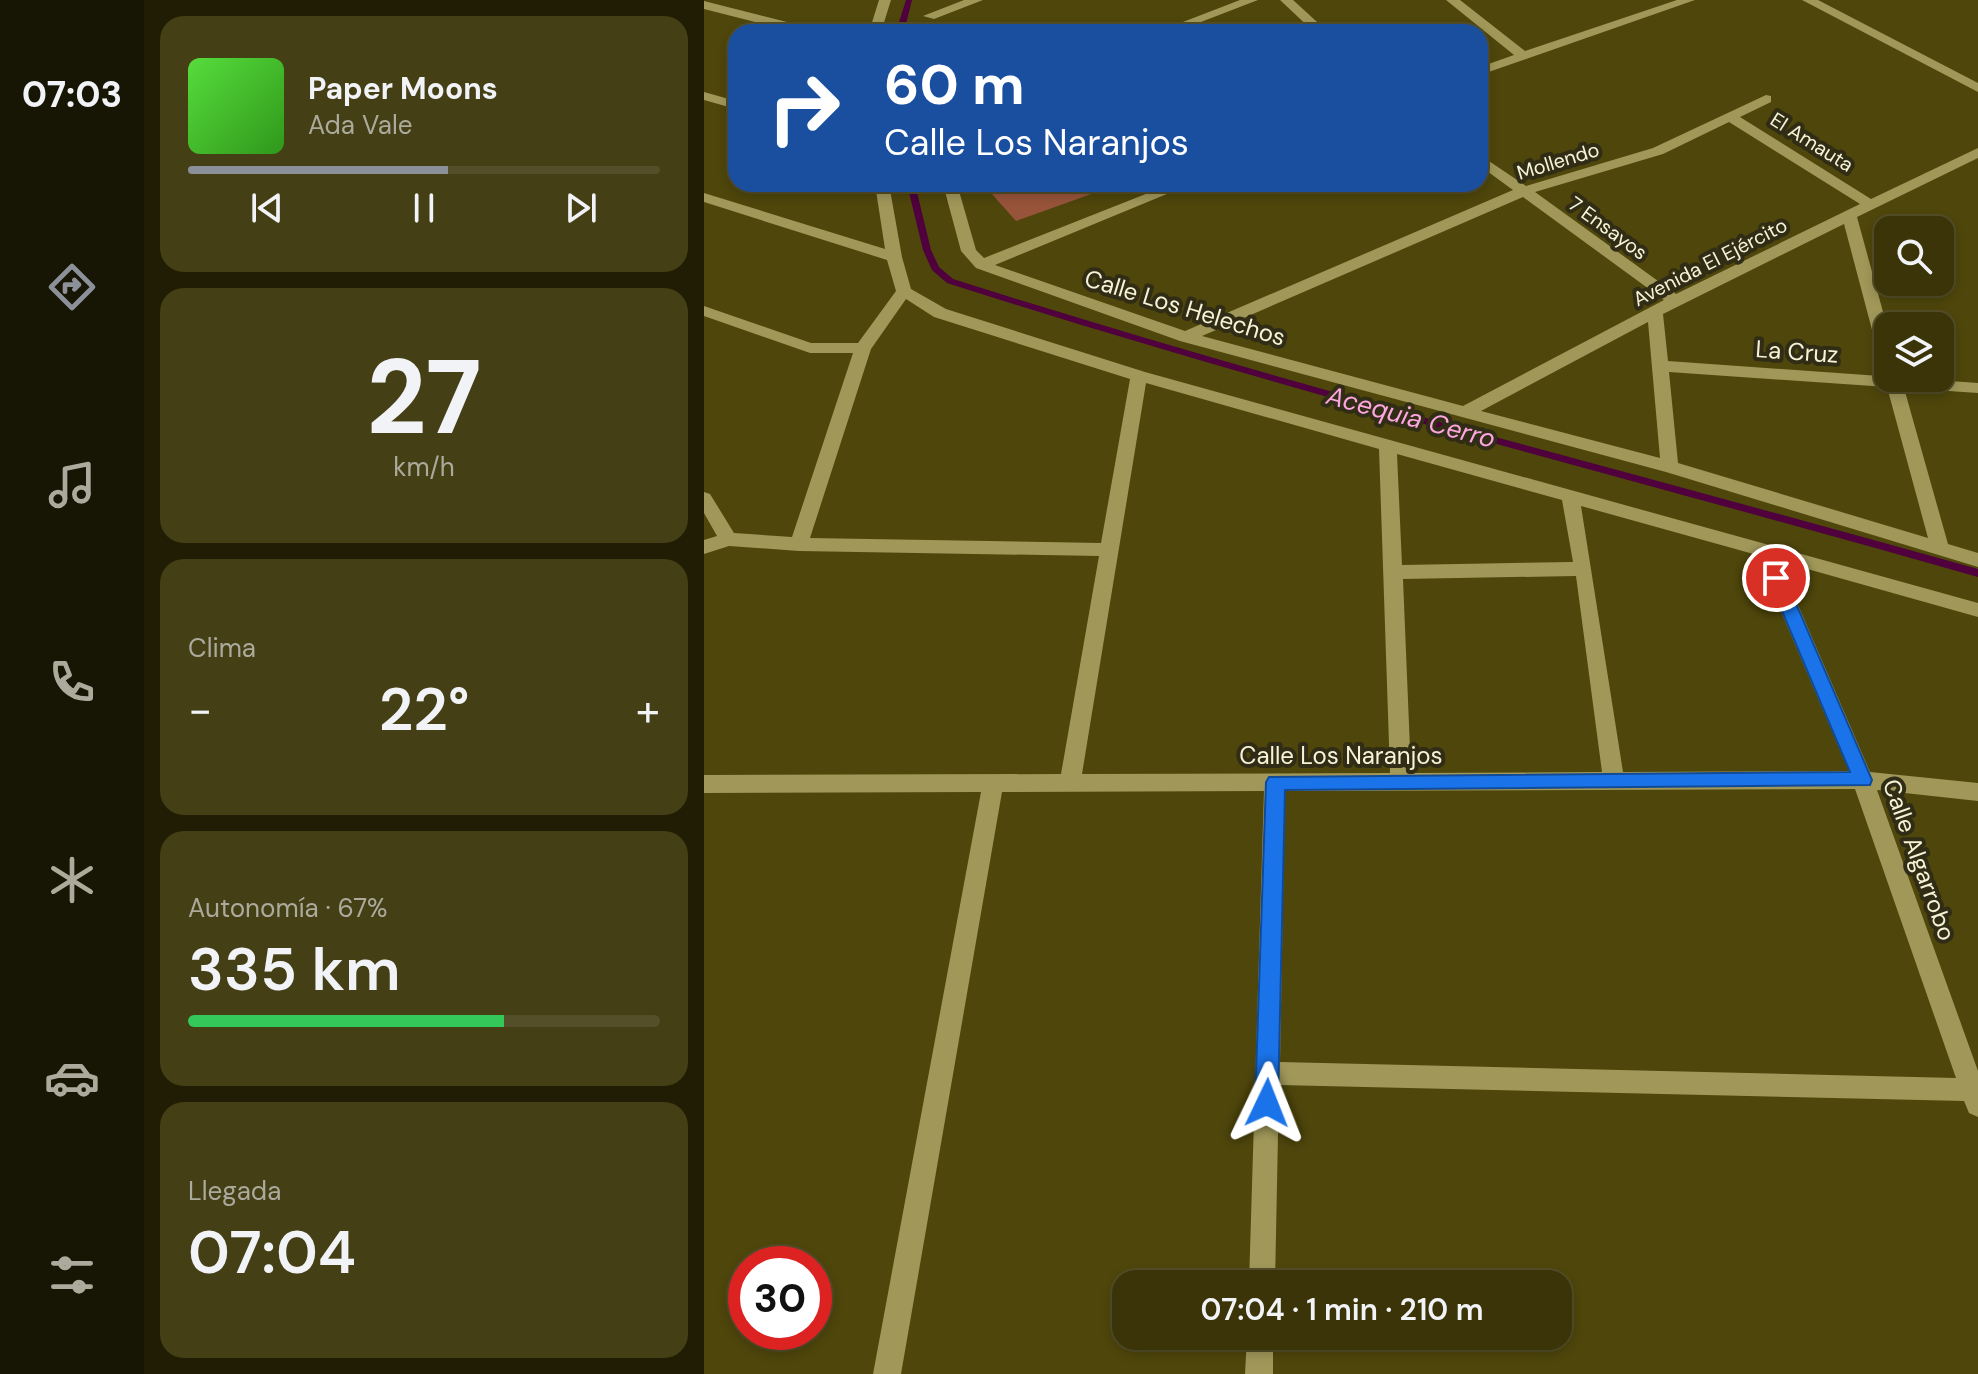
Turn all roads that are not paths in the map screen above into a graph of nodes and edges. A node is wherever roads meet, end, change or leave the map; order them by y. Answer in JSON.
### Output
{"nodes":[{"id":1,"x":738,"y":0,"type":"edge"},
{"id":2,"x":885,"y":0,"type":"edge"},
{"id":3,"x":936,"y":0,"type":"edge"},
{"id":4,"x":977,"y":0,"type":"edge"},
{"id":5,"x":1252,"y":0,"type":"edge"},
{"id":6,"x":1286,"y":0,"type":"edge"},
{"id":7,"x":1452,"y":0,"type":"edge"},
{"id":8,"x":1689,"y":0,"type":"edge"},
{"id":9,"x":1808,"y":0,"type":"edge"},
{"id":10,"x":704,"y":5,"type":"edge"},
{"id":11,"x":728,"y":11,"type":"junction"},
{"id":12,"x":929,"y":16,"type":"junction"},
{"id":13,"x":779,"y":24,"type":"edge"},
{"id":14,"x":878,"y":24,"type":"edge"},
{"id":15,"x":926,"y":24,"type":"edge"},
{"id":16,"x":1185,"y":24,"type":"edge"},
{"id":17,"x":1313,"y":24,"type":"edge"},
{"id":18,"x":1482,"y":24,"type":"edge"},
{"id":19,"x":1488,"y":28,"type":"edge"},
{"id":20,"x":1523,"y":56,"type":"junction"},
{"id":21,"x":1488,"y":68,"type":"edge"},
{"id":22,"x":1978,"y":88,"type":"edge"},
{"id":23,"x":704,"y":96,"type":"edge"},
{"id":24,"x":1766,"y":99,"type":"dead end"},
{"id":25,"x":728,"y":103,"type":"edge"},
{"id":26,"x":1730,"y":117,"type":"junction"},
{"id":27,"x":1978,"y":152,"type":"edge"},
{"id":28,"x":1488,"y":165,"type":"edge"},
{"id":29,"x":1524,"y":191,"type":"junction"},
{"id":30,"x":883,"y":192,"type":"edge"},
{"id":31,"x":952,"y":192,"type":"edge"},
{"id":32,"x":1153,"y":192,"type":"edge"},
{"id":33,"x":704,"y":197,"type":"edge"},
{"id":34,"x":1871,"y":205,"type":"junction"},
{"id":35,"x":1849,"y":215,"type":"junction"},
{"id":36,"x":894,"y":257,"type":"junction"},
{"id":37,"x":981,"y":265,"type":"junction"},
{"id":38,"x":904,"y":291,"type":"junction"},
{"id":39,"x":1675,"y":301,"type":"junction"},
{"id":40,"x":704,"y":311,"type":"edge"},
{"id":41,"x":1655,"y":312,"type":"junction"},
{"id":42,"x":1875,"y":312,"type":"edge"},
{"id":43,"x":1186,"y":337,"type":"junction"},
{"id":44,"x":863,"y":348,"type":"junction"},
{"id":45,"x":1660,"y":366,"type":"junction"},
{"id":46,"x":1139,"y":376,"type":"junction"},
{"id":47,"x":1874,"y":380,"type":"edge"},
{"id":48,"x":1954,"y":386,"type":"edge"},
{"id":49,"x":1978,"y":388,"type":"edge"},
{"id":50,"x":1897,"y":392,"type":"edge"},
{"id":51,"x":1463,"y":413,"type":"junction"},
{"id":52,"x":1388,"y":446,"type":"junction"},
{"id":53,"x":1670,"y":467,"type":"junction"},
{"id":54,"x":1570,"y":496,"type":"junction"},
{"id":55,"x":704,"y":498,"type":"edge"},
{"id":56,"x":728,"y":539,"type":"junction"},
{"id":57,"x":799,"y":544,"type":"junction"},
{"id":58,"x":704,"y":547,"type":"edge"},
{"id":59,"x":1764,"y":549,"type":"junction"},
{"id":60,"x":1940,"y":549,"type":"junction"},
{"id":61,"x":1110,"y":550,"type":"junction"},
{"id":62,"x":1978,"y":560,"type":"edge"},
{"id":63,"x":1584,"y":569,"type":"junction"},
{"id":64,"x":1391,"y":572,"type":"junction"},
{"id":65,"x":1978,"y":610,"type":"edge"},
{"id":66,"x":1863,"y":780,"type":"junction"},
{"id":67,"x":1614,"y":781,"type":"junction"},
{"id":68,"x":1275,"y":782,"type":"junction"},
{"id":69,"x":1401,"y":782,"type":"junction"},
{"id":70,"x":993,"y":783,"type":"junction"},
{"id":71,"x":1070,"y":783,"type":"junction"},
{"id":72,"x":704,"y":784,"type":"edge"},
{"id":73,"x":1978,"y":792,"type":"edge"},
{"id":74,"x":1268,"y":1073,"type":"junction"},
{"id":75,"x":1976,"y":1097,"type":"edge"},
{"id":76,"x":1262,"y":1270,"type":"edge"},
{"id":77,"x":1260,"y":1350,"type":"edge"},
{"id":78,"x":887,"y":1374,"type":"edge"},
{"id":79,"x":1259,"y":1374,"type":"edge"}],
"edges":[{"from":1,"to":11,"type":"street"},
{"from":2,"to":14,"type":"street"},
{"from":3,"to":12,"type":"street"},
{"from":4,"to":12,"type":"street"},
{"from":5,"to":16,"type":"street"},
{"from":6,"to":17,"type":"street"},
{"from":7,"to":18,"type":"street"},
{"from":8,"to":20,"type":"street"},
{"from":9,"to":22,"type":"street"},
{"from":10,"to":11,"type":"street"},
{"from":11,"to":13,"type":"street"},
{"from":12,"to":15,"type":"street"},
{"from":19,"to":20,"type":"street"},
{"from":20,"to":21,"type":"street"},
{"from":23,"to":25,"type":"street"},
{"from":24,"to":26,"type":"street","name":"Mollendo"},
{"from":26,"to":29,"type":"street","name":"Mollendo"},
{"from":26,"to":34,"type":"street","name":"El Amauta"},
{"from":27,"to":34,"type":"street","name":"Avenida El Ejército"},
{"from":28,"to":29,"type":"street","name":"7 Ensayos"},
{"from":29,"to":39,"type":"street","name":"7 Ensayos"},
{"from":29,"to":43,"type":"street","name":"Mollendo"},
{"from":30,"to":36,"type":"street"},
{"from":31,"to":37,"type":"street"},
{"from":32,"to":37,"type":"street"},
{"from":33,"to":36,"type":"street"},
{"from":34,"to":35,"type":"street","name":"Avenida El Ejército"},
{"from":35,"to":39,"type":"street","name":"Avenida El Ejército"},
{"from":35,"to":42,"type":"street"},
{"from":36,"to":38,"type":"street"},
{"from":37,"to":43,"type":"street","name":"Calle Los Helechos"},
{"from":38,"to":44,"type":"street"},
{"from":38,"to":46,"type":"street"},
{"from":39,"to":41,"type":"street","name":"Avenida El Ejército"},
{"from":40,"to":44,"type":"street"},
{"from":41,"to":45,"type":"street"},
{"from":41,"to":51,"type":"street","name":"Avenida El Ejército"},
{"from":43,"to":51,"type":"street","name":"Calle Los Helechos"},
{"from":44,"to":57,"type":"street"},
{"from":45,"to":47,"type":"street","name":"La Cruz"},
{"from":45,"to":53,"type":"street"},
{"from":46,"to":52,"type":"street"},
{"from":46,"to":61,"type":"street"},
{"from":48,"to":49,"type":"street","name":"La Cruz"},
{"from":50,"to":60,"type":"street"},
{"from":51,"to":53,"type":"street"},
{"from":52,"to":54,"type":"street"},
{"from":52,"to":64,"type":"street"},
{"from":53,"to":60,"type":"street"},
{"from":54,"to":59,"type":"street"},
{"from":54,"to":63,"type":"street"},
{"from":55,"to":56,"type":"street"},
{"from":56,"to":57,"type":"street"},
{"from":56,"to":58,"type":"street"},
{"from":57,"to":61,"type":"street"},
{"from":59,"to":65,"type":"street"},
{"from":59,"to":66,"type":"street","name":"Calle Algarrobo"},
{"from":60,"to":62,"type":"street"},
{"from":61,"to":71,"type":"street"},
{"from":63,"to":64,"type":"street"},
{"from":63,"to":67,"type":"street"},
{"from":64,"to":69,"type":"street"},
{"from":66,"to":67,"type":"street","name":"Calle Los Naranjos"},
{"from":66,"to":73,"type":"street","name":"Calle Los Naranjos"},
{"from":66,"to":75,"type":"street","name":"Calle Algarrobo"},
{"from":67,"to":69,"type":"street","name":"Calle Los Naranjos"},
{"from":68,"to":69,"type":"street","name":"Calle Los Naranjos"},
{"from":68,"to":71,"type":"street","name":"Calle Los Naranjos"},
{"from":68,"to":74,"type":"street"},
{"from":70,"to":71,"type":"street","name":"Calle Los Naranjos"},
{"from":70,"to":72,"type":"street","name":"Calle Los Naranjos"},
{"from":70,"to":78,"type":"street"},
{"from":74,"to":75,"type":"street"},
{"from":74,"to":76,"type":"street"},
{"from":77,"to":79,"type":"street"}]}
